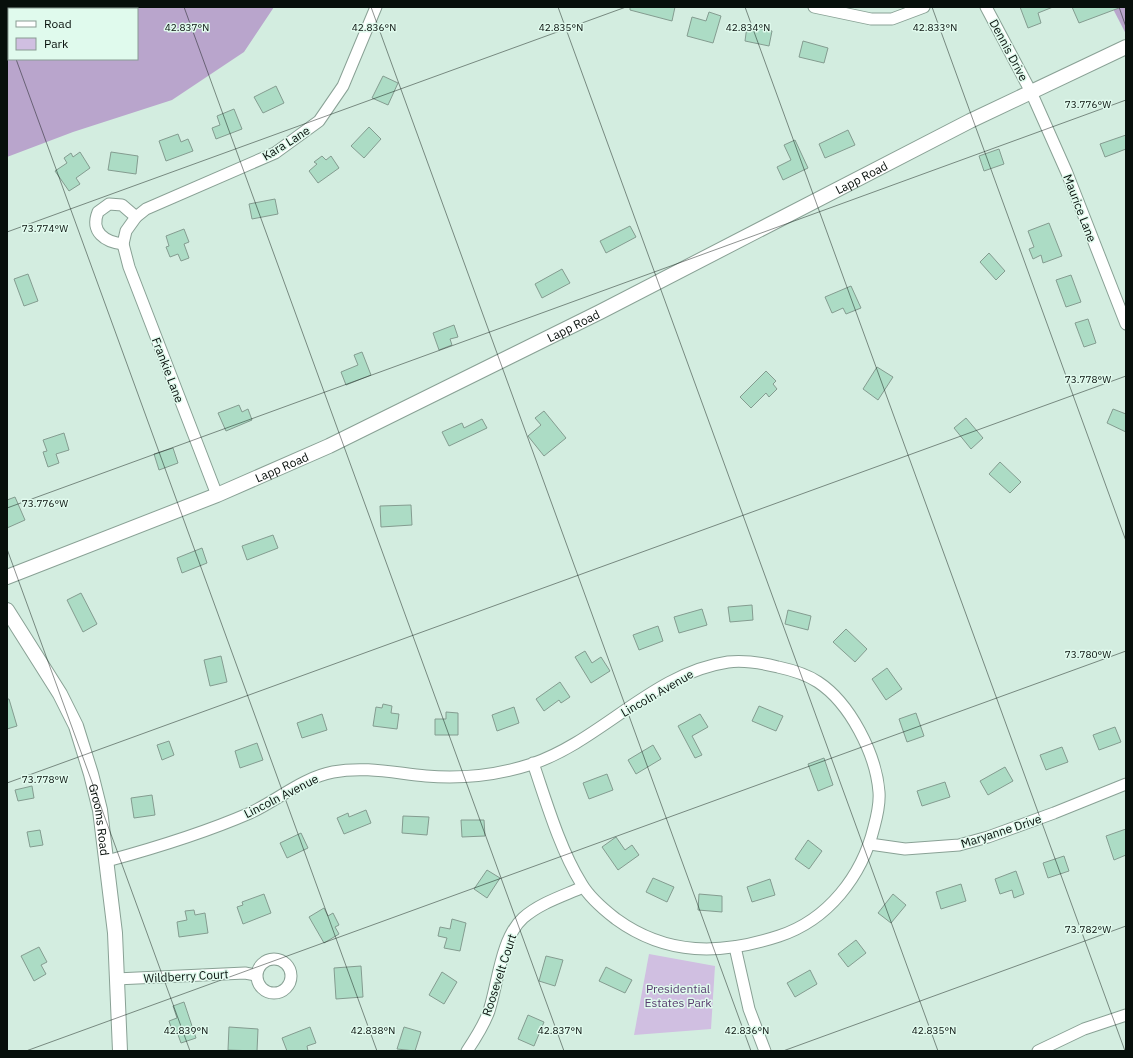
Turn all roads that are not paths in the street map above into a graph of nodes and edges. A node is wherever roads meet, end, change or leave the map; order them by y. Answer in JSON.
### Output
{"nodes":[{"id":1,"x":376,"y":7,"type":"edge"},
{"id":2,"x":814,"y":7,"type":"edge"},
{"id":3,"x":924,"y":7,"type":"edge"},
{"id":4,"x":986,"y":7,"type":"edge"},
{"id":5,"x":1126,"y":47,"type":"edge"},
{"id":6,"x":1031,"y":92,"type":"junction"},
{"id":7,"x":136,"y":217,"type":"junction"},
{"id":8,"x":123,"y":244,"type":"junction"},
{"id":9,"x":1126,"y":324,"type":"edge"},
{"id":10,"x":217,"y":495,"type":"junction"},
{"id":11,"x":7,"y":577,"type":"edge"},
{"id":12,"x":7,"y":610,"type":"edge"},
{"id":13,"x":533,"y":763,"type":"junction"},
{"id":14,"x":1126,"y":784,"type":"edge"},
{"id":15,"x":870,"y":844,"type":"junction"},
{"id":16,"x":107,"y":861,"type":"junction"},
{"id":17,"x":583,"y":887,"type":"junction"},
{"id":18,"x":735,"y":947,"type":"junction"},
{"id":19,"x":256,"y":975,"type":"dead end"},
{"id":20,"x":116,"y":979,"type":"junction"},
{"id":21,"x":1126,"y":1014,"type":"edge"},
{"id":22,"x":120,"y":1051,"type":"edge"},
{"id":23,"x":467,"y":1051,"type":"edge"},
{"id":24,"x":765,"y":1051,"type":"edge"},
{"id":25,"x":1038,"y":1051,"type":"edge"}],
"edges":[{"from":1,"to":7,"type":"street","name":"Kara Lane"},
{"from":2,"to":3,"type":"street"},
{"from":4,"to":6,"type":"street","name":"Dennis Drive"},
{"from":5,"to":6,"type":"street","name":"Lapp Road"},
{"from":6,"to":9,"type":"street","name":"Maurice Lane"},
{"from":6,"to":10,"type":"street","name":"Lapp Road"},
{"from":7,"to":8,"type":"street","name":"Kara Lane"},
{"from":7,"to":8,"type":"street"},
{"from":8,"to":10,"type":"street","name":"Frankie Lane"},
{"from":10,"to":11,"type":"street","name":"Lapp Road"},
{"from":12,"to":16,"type":"street","name":"Grooms Road"},
{"from":13,"to":15,"type":"street","name":"Lincoln Avenue"},
{"from":13,"to":16,"type":"street","name":"Lincoln Avenue"},
{"from":13,"to":17,"type":"street","name":"Lincoln Avenue"},
{"from":14,"to":15,"type":"street","name":"Maryanne Drive"},
{"from":15,"to":18,"type":"street","name":"Lincoln Avenue"},
{"from":16,"to":20,"type":"street","name":"Grooms Road"},
{"from":17,"to":18,"type":"street","name":"Lincoln Avenue"},
{"from":17,"to":23,"type":"street","name":"Roosevelt Court"},
{"from":18,"to":24,"type":"street"},
{"from":19,"to":20,"type":"street","name":"Wildberry Court"},
{"from":20,"to":22,"type":"street","name":"Grooms Road"},
{"from":21,"to":25,"type":"street"}]}
